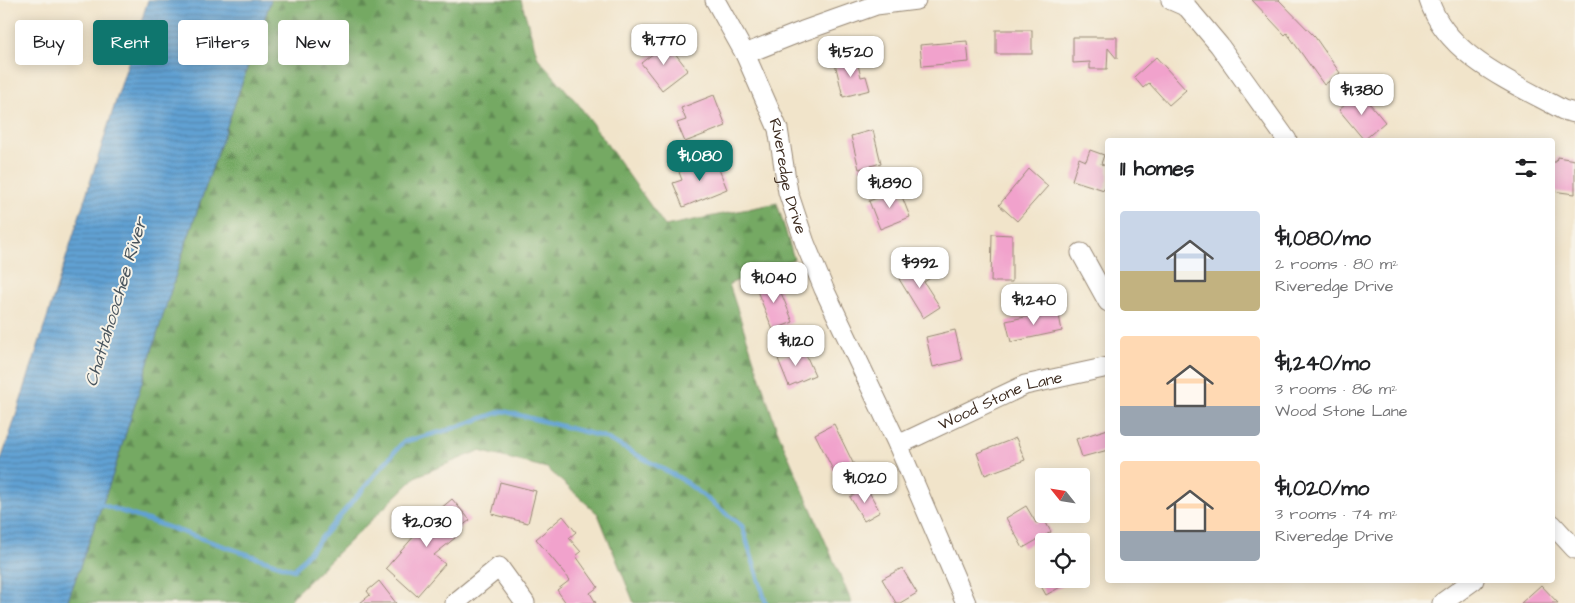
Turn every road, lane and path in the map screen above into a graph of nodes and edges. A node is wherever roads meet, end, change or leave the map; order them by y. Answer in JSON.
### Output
{"nodes":[{"id":1,"x":715,"y":0,"type":"edge"},
{"id":2,"x":916,"y":0,"type":"edge"},
{"id":3,"x":1171,"y":0,"type":"edge"},
{"id":4,"x":1429,"y":0,"type":"edge"},
{"id":5,"x":745,"y":54,"type":"junction"},
{"id":6,"x":1575,"y":113,"type":"edge"},
{"id":7,"x":1286,"y":138,"type":"edge"},
{"id":8,"x":1080,"y":253,"type":"dead end"},
{"id":9,"x":1105,"y":297,"type":"edge"},
{"id":10,"x":1105,"y":368,"type":"edge"},
{"id":11,"x":898,"y":445,"type":"junction"},
{"id":12,"x":1555,"y":527,"type":"edge"},
{"id":13,"x":1575,"y":549,"type":"edge"},
{"id":14,"x":1470,"y":583,"type":"edge"},
{"id":15,"x":455,"y":603,"type":"edge"},
{"id":16,"x":525,"y":603,"type":"edge"},
{"id":17,"x":966,"y":603,"type":"edge"},
{"id":18,"x":1442,"y":603,"type":"edge"}],
"edges":[{"from":1,"to":5,"type":"street","name":"Riveredge Drive"},
{"from":2,"to":5,"type":"street"},
{"from":3,"to":7,"type":"street"},
{"from":4,"to":6,"type":"street"},
{"from":5,"to":11,"type":"street","name":"Riveredge Drive"},
{"from":8,"to":9,"type":"street"},
{"from":10,"to":11,"type":"street","name":"Wood Stone Lane"},
{"from":11,"to":17,"type":"street","name":"Riveredge Drive"},
{"from":12,"to":13,"type":"street"},
{"from":14,"to":18,"type":"street"},
{"from":15,"to":16,"type":"street"}]}
